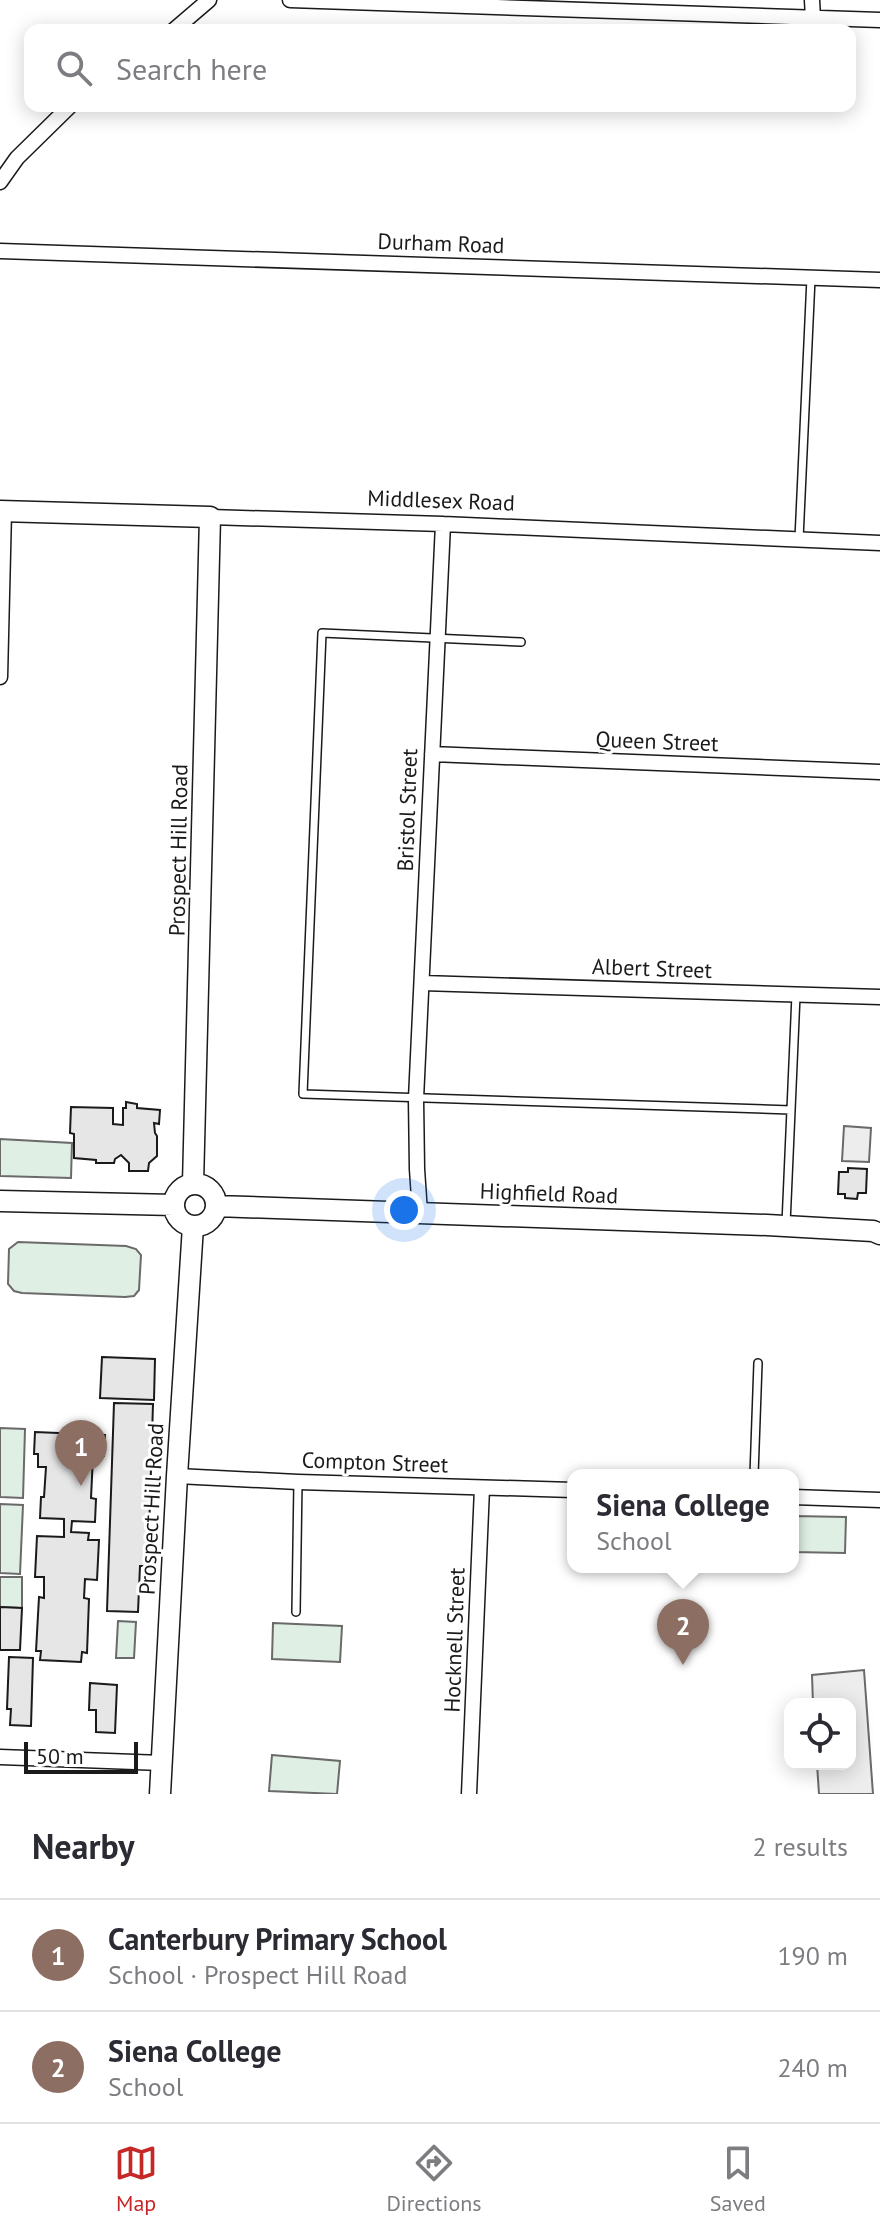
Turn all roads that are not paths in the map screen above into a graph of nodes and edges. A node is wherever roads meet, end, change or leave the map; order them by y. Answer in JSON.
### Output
{"nodes":[{"id":1,"x":209,"y":0,"type":"edge"},
{"id":2,"x":290,"y":0,"type":"edge"},
{"id":3,"x":812,"y":0,"type":"edge"},
{"id":4,"x":393,"y":1,"type":"edge"},
{"id":5,"x":813,"y":18,"type":"junction"},
{"id":6,"x":880,"y":20,"type":"edge"},
{"id":7,"x":181,"y":24,"type":"edge"},
{"id":8,"x":64,"y":112,"type":"edge"},
{"id":9,"x":0,"y":182,"type":"edge"},
{"id":10,"x":0,"y":251,"type":"edge"},
{"id":11,"x":811,"y":278,"type":"junction"},
{"id":12,"x":880,"y":280,"type":"edge"},
{"id":13,"x":2,"y":511,"type":"edge"},
{"id":14,"x":210,"y":517,"type":"junction"},
{"id":15,"x":443,"y":524,"type":"junction"},
{"id":16,"x":798,"y":540,"type":"junction"},
{"id":17,"x":880,"y":543,"type":"edge"},
{"id":18,"x":438,"y":637,"type":"junction"},
{"id":19,"x":521,"y":642,"type":"dead end"},
{"id":20,"x":0,"y":677,"type":"edge"},
{"id":21,"x":432,"y":754,"type":"junction"},
{"id":22,"x":880,"y":772,"type":"edge"},
{"id":23,"x":422,"y":983,"type":"junction"},
{"id":24,"x":796,"y":995,"type":"junction"},
{"id":25,"x":880,"y":997,"type":"edge"},
{"id":26,"x":416,"y":1099,"type":"junction"},
{"id":27,"x":791,"y":1110,"type":"junction"},
{"id":28,"x":193,"y":1184,"type":"junction"},
{"id":29,"x":0,"y":1201,"type":"edge"},
{"id":30,"x":174,"y":1205,"type":"junction"},
{"id":31,"x":216,"y":1206,"type":"junction"},
{"id":32,"x":420,"y":1213,"type":"junction"},
{"id":33,"x":193,"y":1226,"type":"junction"},
{"id":34,"x":786,"y":1226,"type":"junction"},
{"id":35,"x":880,"y":1234,"type":"edge"},
{"id":36,"x":758,"y":1363,"type":"dead end"},
{"id":37,"x":754,"y":1469,"type":"edge"},
{"id":38,"x":177,"y":1476,"type":"junction"},
{"id":39,"x":298,"y":1482,"type":"junction"},
{"id":40,"x":482,"y":1488,"type":"junction"},
{"id":41,"x":567,"y":1490,"type":"edge"},
{"id":42,"x":799,"y":1497,"type":"edge"},
{"id":43,"x":880,"y":1500,"type":"edge"},
{"id":44,"x":296,"y":1612,"type":"dead end"},
{"id":45,"x":0,"y":1757,"type":"edge"},
{"id":46,"x":162,"y":1763,"type":"junction"},
{"id":47,"x":160,"y":1794,"type":"edge"},
{"id":48,"x":469,"y":1794,"type":"edge"}],
"edges":[{"from":1,"to":7,"type":"street"},
{"from":2,"to":4,"type":"street"},
{"from":3,"to":5,"type":"street"},
{"from":4,"to":5,"type":"street"},
{"from":5,"to":6,"type":"street"},
{"from":8,"to":9,"type":"street"},
{"from":10,"to":11,"type":"street","name":"Durham Road"},
{"from":11,"to":12,"type":"street","name":"Durham Road"},
{"from":11,"to":16,"type":"lane"},
{"from":13,"to":14,"type":"street","name":"Middlesex Road"},
{"from":13,"to":20,"type":"street"},
{"from":14,"to":15,"type":"street","name":"Middlesex Road"},
{"from":14,"to":28,"type":"street","name":"Prospect Hill Road"},
{"from":15,"to":16,"type":"street","name":"Middlesex Road"},
{"from":15,"to":18,"type":"street","name":"Bristol Street"},
{"from":16,"to":17,"type":"street","name":"Middlesex Road"},
{"from":18,"to":19,"type":"lane"},
{"from":18,"to":21,"type":"street","name":"Bristol Street"},
{"from":18,"to":26,"type":"lane"},
{"from":21,"to":22,"type":"street","name":"Queen Street"},
{"from":21,"to":23,"type":"street","name":"Bristol Street"},
{"from":23,"to":24,"type":"street","name":"Albert Street"},
{"from":23,"to":26,"type":"street","name":"Bristol Street"},
{"from":24,"to":25,"type":"street","name":"Albert Street"},
{"from":24,"to":27,"type":"lane"},
{"from":26,"to":27,"type":"lane"},
{"from":26,"to":32,"type":"street","name":"Bristol Street"},
{"from":27,"to":34,"type":"lane"},
{"from":28,"to":30,"type":"street"},
{"from":28,"to":31,"type":"street"},
{"from":29,"to":30,"type":"street"},
{"from":30,"to":33,"type":"street"},
{"from":31,"to":32,"type":"street","name":"Highfield Road"},
{"from":31,"to":33,"type":"street"},
{"from":32,"to":34,"type":"street","name":"Highfield Road"},
{"from":33,"to":38,"type":"street","name":"Prospect Hill Road"},
{"from":34,"to":35,"type":"street","name":"Highfield Road"},
{"from":36,"to":37,"type":"lane"},
{"from":38,"to":39,"type":"street","name":"Compton Street"},
{"from":38,"to":46,"type":"street","name":"Prospect Hill Road"},
{"from":39,"to":40,"type":"street","name":"Compton Street"},
{"from":39,"to":44,"type":"lane"},
{"from":40,"to":41,"type":"street","name":"Compton Street"},
{"from":40,"to":48,"type":"street","name":"Hocknell Street"},
{"from":42,"to":43,"type":"street"},
{"from":45,"to":46,"type":"street"},
{"from":46,"to":47,"type":"street","name":"Prospect Hill Road"}]}
